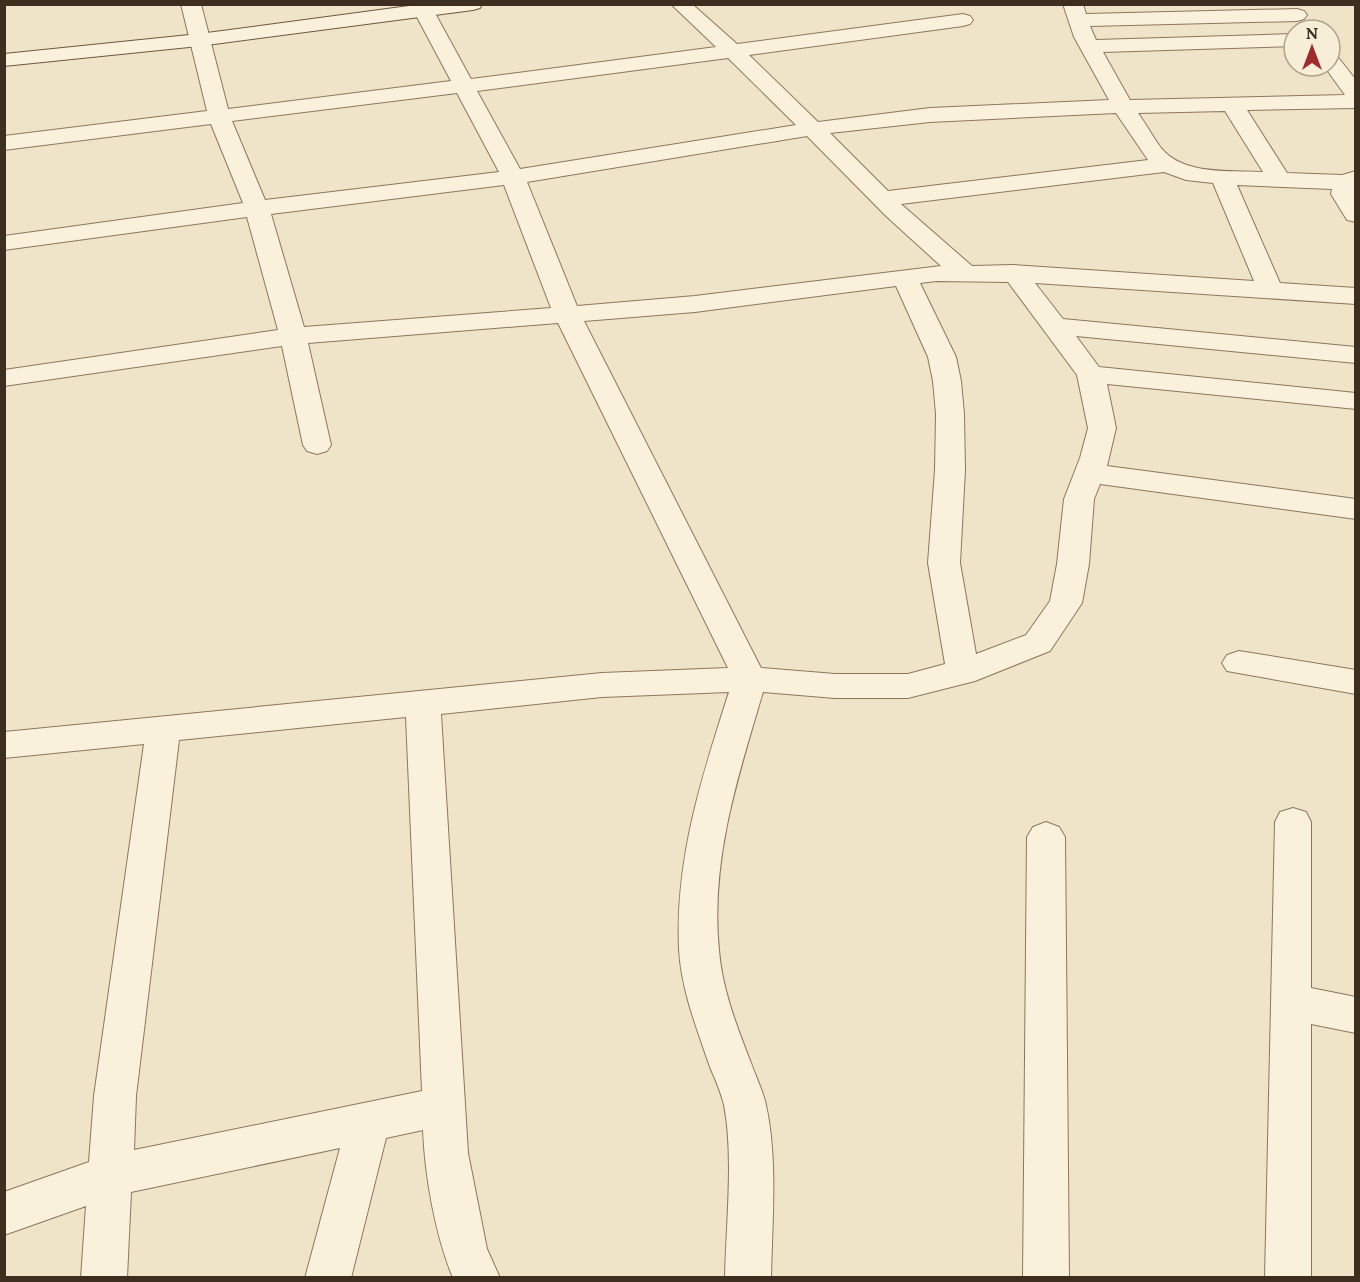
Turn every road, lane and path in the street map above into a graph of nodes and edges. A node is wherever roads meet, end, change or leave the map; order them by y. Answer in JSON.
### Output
{"nodes":[{"id":1,"x":191,"y":4,"type":"edge"},
{"id":2,"x":473,"y":4,"type":"edge"},
{"id":3,"x":680,"y":4,"type":"edge"},
{"id":4,"x":421,"y":8,"type":"edge"},
{"id":5,"x":1075,"y":12,"type":"edge"},
{"id":6,"x":880,"y":13,"type":"dead end"},
{"id":7,"x":1298,"y":17,"type":"edge"},
{"id":8,"x":963,"y":20,"type":"dead end"},
{"id":9,"x":896,"y":29,"type":"junction"},
{"id":10,"x":199,"y":40,"type":"junction"},
{"id":11,"x":1282,"y":40,"type":"edge"},
{"id":12,"x":1089,"y":46,"type":"junction"},
{"id":13,"x":733,"y":51,"type":"junction"},
{"id":14,"x":4,"y":60,"type":"edge"},
{"id":15,"x":1342,"y":76,"type":"edge"},
{"id":16,"x":465,"y":85,"type":"junction"},
{"id":17,"x":1356,"y":95,"type":"edge"},
{"id":18,"x":1356,"y":101,"type":"edge"},
{"id":19,"x":1232,"y":104,"type":"junction"},
{"id":20,"x":1123,"y":107,"type":"junction"},
{"id":21,"x":219,"y":116,"type":"junction"},
{"id":22,"x":811,"y":129,"type":"junction"},
{"id":23,"x":4,"y":143,"type":"edge"},
{"id":24,"x":1167,"y":165,"type":"junction"},
{"id":25,"x":513,"y":177,"type":"junction"},
{"id":26,"x":1222,"y":177,"type":"junction"},
{"id":27,"x":1279,"y":179,"type":"junction"},
{"id":28,"x":1350,"y":180,"type":"edge"},
{"id":29,"x":883,"y":199,"type":"junction"},
{"id":30,"x":257,"y":208,"type":"junction"},
{"id":31,"x":1356,"y":215,"type":"edge"},
{"id":32,"x":4,"y":243,"type":"edge"},
{"id":33,"x":965,"y":273,"type":"junction"},
{"id":34,"x":1014,"y":273,"type":"junction"},
{"id":35,"x":905,"y":278,"type":"junction"},
{"id":36,"x":1270,"y":289,"type":"junction"},
{"id":37,"x":1356,"y":296,"type":"edge"},
{"id":38,"x":567,"y":314,"type":"junction"},
{"id":39,"x":1055,"y":326,"type":"junction"},
{"id":40,"x":293,"y":336,"type":"junction"},
{"id":41,"x":1356,"y":355,"type":"edge"},
{"id":42,"x":1091,"y":374,"type":"junction"},
{"id":43,"x":4,"y":378,"type":"edge"},
{"id":44,"x":1356,"y":401,"type":"edge"},
{"id":45,"x":317,"y":445,"type":"dead end"},
{"id":46,"x":1090,"y":473,"type":"junction"},
{"id":47,"x":1356,"y":509,"type":"edge"},
{"id":48,"x":1239,"y":663,"type":"dead end"},
{"id":49,"x":963,"y":672,"type":"junction"},
{"id":50,"x":750,"y":679,"type":"junction"},
{"id":51,"x":1356,"y":682,"type":"edge"},
{"id":52,"x":423,"y":702,"type":"junction"},
{"id":53,"x":163,"y":730,"type":"junction"},
{"id":54,"x":4,"y":745,"type":"edge"},
{"id":55,"x":1293,"y":822,"type":"dead end"},
{"id":56,"x":1046,"y":837,"type":"dead end"},
{"id":57,"x":1291,"y":1002,"type":"junction"},
{"id":58,"x":1356,"y":1015,"type":"edge"},
{"id":59,"x":444,"y":1106,"type":"junction"},
{"id":60,"x":368,"y":1122,"type":"junction"},
{"id":61,"x":110,"y":1176,"type":"junction"},
{"id":62,"x":4,"y":1214,"type":"edge"},
{"id":63,"x":104,"y":1278,"type":"edge"},
{"id":64,"x":328,"y":1278,"type":"edge"},
{"id":65,"x":477,"y":1278,"type":"edge"},
{"id":66,"x":748,"y":1278,"type":"edge"},
{"id":67,"x":1046,"y":1278,"type":"edge"},
{"id":68,"x":1288,"y":1278,"type":"edge"}],
"edges":[{"from":1,"to":10,"type":"street"},
{"from":2,"to":4,"type":"street"},
{"from":3,"to":13,"type":"street"},
{"from":4,"to":10,"type":"street"},
{"from":4,"to":16,"type":"street"},
{"from":5,"to":7,"type":"street"},
{"from":5,"to":12,"type":"street"},
{"from":6,"to":9,"type":"street"},
{"from":8,"to":9,"type":"street"},
{"from":9,"to":13,"type":"street"},
{"from":10,"to":14,"type":"street"},
{"from":10,"to":21,"type":"street"},
{"from":11,"to":12,"type":"street"},
{"from":12,"to":20,"type":"street"},
{"from":13,"to":16,"type":"street"},
{"from":13,"to":22,"type":"street"},
{"from":15,"to":17,"type":"street"},
{"from":16,"to":21,"type":"street"},
{"from":16,"to":25,"type":"street"},
{"from":18,"to":19,"type":"street"},
{"from":19,"to":20,"type":"street"},
{"from":19,"to":27,"type":"street"},
{"from":20,"to":22,"type":"street"},
{"from":20,"to":24,"type":"street"},
{"from":21,"to":23,"type":"street"},
{"from":21,"to":30,"type":"street"},
{"from":22,"to":25,"type":"street"},
{"from":22,"to":29,"type":"street"},
{"from":24,"to":26,"type":"street"},
{"from":24,"to":29,"type":"street"},
{"from":25,"to":30,"type":"street"},
{"from":25,"to":38,"type":"street"},
{"from":26,"to":27,"type":"street"},
{"from":26,"to":36,"type":"street"},
{"from":27,"to":28,"type":"street"},
{"from":28,"to":31,"type":"street"},
{"from":29,"to":33,"type":"street"},
{"from":30,"to":32,"type":"street"},
{"from":30,"to":40,"type":"street"},
{"from":33,"to":34,"type":"street"},
{"from":33,"to":35,"type":"street"},
{"from":34,"to":36,"type":"street"},
{"from":34,"to":39,"type":"street"},
{"from":35,"to":38,"type":"street"},
{"from":35,"to":49,"type":"street"},
{"from":36,"to":37,"type":"street"},
{"from":38,"to":40,"type":"street"},
{"from":38,"to":50,"type":"street"},
{"from":39,"to":41,"type":"street"},
{"from":39,"to":42,"type":"street"},
{"from":40,"to":43,"type":"street"},
{"from":40,"to":45,"type":"street"},
{"from":42,"to":44,"type":"street"},
{"from":42,"to":46,"type":"street"},
{"from":46,"to":47,"type":"street"},
{"from":46,"to":49,"type":"street"},
{"from":48,"to":51,"type":"street"},
{"from":49,"to":50,"type":"street"},
{"from":50,"to":52,"type":"street"},
{"from":50,"to":66,"type":"street"},
{"from":52,"to":53,"type":"street"},
{"from":52,"to":59,"type":"street"},
{"from":53,"to":54,"type":"street"},
{"from":53,"to":61,"type":"street"},
{"from":55,"to":57,"type":"street"},
{"from":56,"to":67,"type":"street"},
{"from":57,"to":58,"type":"street"},
{"from":57,"to":68,"type":"street"},
{"from":59,"to":60,"type":"street"},
{"from":59,"to":65,"type":"street"},
{"from":60,"to":61,"type":"street"},
{"from":60,"to":64,"type":"street"},
{"from":61,"to":62,"type":"street"},
{"from":61,"to":63,"type":"street"}]}
